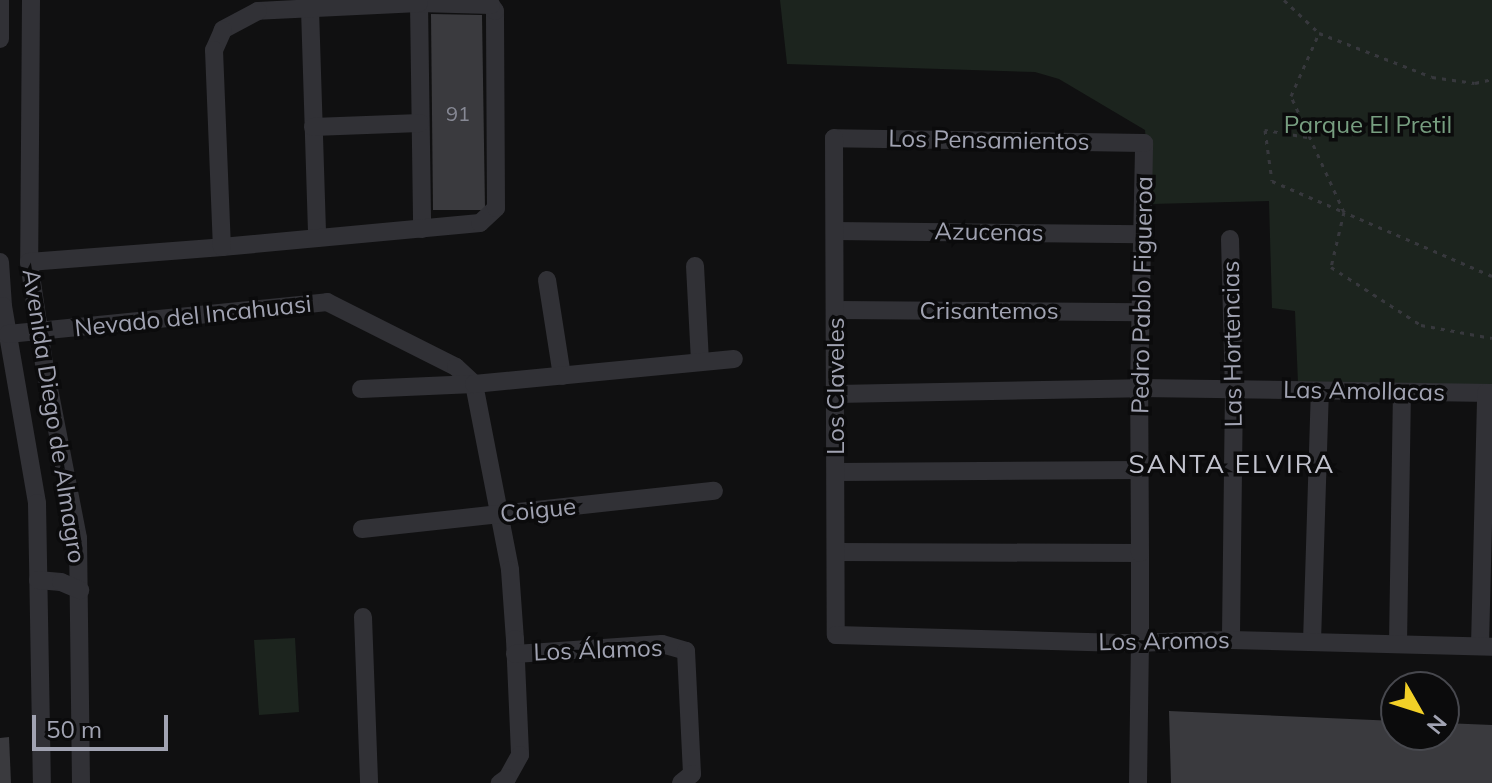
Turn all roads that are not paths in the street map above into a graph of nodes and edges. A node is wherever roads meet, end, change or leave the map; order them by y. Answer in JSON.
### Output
{"nodes":[{"id":1,"x":0,"y":0,"type":"edge"},
{"id":2,"x":32,"y":0,"type":"edge"},
{"id":3,"x":419,"y":3,"type":"junction"},
{"id":4,"x":310,"y":9,"type":"junction"},
{"id":5,"x":0,"y":39,"type":"edge"},
{"id":6,"x":420,"y":123,"type":"junction"},
{"id":7,"x":313,"y":127,"type":"junction"},
{"id":8,"x":834,"y":138,"type":"joint"},
{"id":9,"x":1144,"y":143,"type":"joint"},
{"id":10,"x":422,"y":229,"type":"junction"},
{"id":11,"x":835,"y":231,"type":"junction"},
{"id":12,"x":1143,"y":234,"type":"junction"},
{"id":13,"x":317,"y":238,"type":"junction"},
{"id":14,"x":1230,"y":239,"type":"dead end"},
{"id":15,"x":222,"y":247,"type":"junction"},
{"id":16,"x":0,"y":262,"type":"edge"},
{"id":17,"x":29,"y":262,"type":"junction"},
{"id":18,"x":695,"y":266,"type":"dead end"},
{"id":19,"x":547,"y":280,"type":"dead end"},
{"id":20,"x":836,"y":310,"type":"junction"},
{"id":21,"x":1142,"y":312,"type":"junction"},
{"id":22,"x":38,"y":332,"type":"junction"},
{"id":23,"x":8,"y":334,"type":"junction"},
{"id":24,"x":734,"y":359,"type":"dead end"},
{"id":25,"x":700,"y":362,"type":"junction"},
{"id":26,"x":562,"y":376,"type":"junction"},
{"id":27,"x":474,"y":384,"type":"junction"},
{"id":28,"x":1139,"y":388,"type":"junction"},
{"id":29,"x":361,"y":389,"type":"dead end"},
{"id":30,"x":1234,"y":389,"type":"junction"},
{"id":31,"x":1320,"y":391,"type":"junction"},
{"id":32,"x":1402,"y":392,"type":"junction"},
{"id":33,"x":1489,"y":393,"type":"edge"},
{"id":34,"x":836,"y":394,"type":"junction"},
{"id":35,"x":1140,"y":470,"type":"junction"},
{"id":36,"x":837,"y":472,"type":"junction"},
{"id":37,"x":714,"y":491,"type":"dead end"},
{"id":38,"x":498,"y":514,"type":"junction"},
{"id":39,"x":362,"y":529,"type":"dead end"},
{"id":40,"x":837,"y":552,"type":"junction"},
{"id":41,"x":1140,"y":553,"type":"junction"},
{"id":42,"x":38,"y":580,"type":"junction"},
{"id":43,"x":80,"y":590,"type":"junction"},
{"id":44,"x":363,"y":617,"type":"dead end"},
{"id":45,"x":836,"y":635,"type":"joint"},
{"id":46,"x":1231,"y":640,"type":"junction"},
{"id":47,"x":1312,"y":642,"type":"junction"},
{"id":48,"x":1140,"y":643,"type":"junction"},
{"id":49,"x":1398,"y":644,"type":"junction"},
{"id":50,"x":1486,"y":646,"type":"edge"},
{"id":51,"x":515,"y":654,"type":"junction"},
{"id":52,"x":509,"y":781,"type":"edge"},
{"id":53,"x":42,"y":783,"type":"edge"},
{"id":54,"x":81,"y":783,"type":"edge"},
{"id":55,"x":369,"y":783,"type":"edge"},
{"id":56,"x":681,"y":783,"type":"edge"},
{"id":57,"x":1138,"y":783,"type":"edge"}],
"edges":[{"from":1,"to":2,"type":"street"},
{"from":1,"to":5,"type":"street"},
{"from":2,"to":17,"type":"street","name":"Avenida Diego de Almagro"},
{"from":3,"to":4,"type":"street"},
{"from":3,"to":6,"type":"street"},
{"from":3,"to":10,"type":"street"},
{"from":4,"to":7,"type":"street"},
{"from":4,"to":15,"type":"street"},
{"from":6,"to":7,"type":"street"},
{"from":6,"to":10,"type":"street"},
{"from":7,"to":13,"type":"street"},
{"from":8,"to":9,"type":"street","name":"Los Pensamientos"},
{"from":8,"to":11,"type":"street","name":"Los Claveles"},
{"from":9,"to":12,"type":"street","name":"Pedro Pablo Figueroa"},
{"from":10,"to":13,"type":"street"},
{"from":11,"to":12,"type":"street","name":"Azucenas"},
{"from":11,"to":20,"type":"street","name":"Los Claveles"},
{"from":12,"to":21,"type":"street","name":"Pedro Pablo Figueroa"},
{"from":13,"to":15,"type":"street"},
{"from":14,"to":30,"type":"street","name":"Las Hortencias"},
{"from":15,"to":17,"type":"street"},
{"from":16,"to":23,"type":"street","name":"Avenida Diego de Almagro"},
{"from":17,"to":22,"type":"street","name":"Avenida Diego de Almagro"},
{"from":18,"to":25,"type":"street"},
{"from":19,"to":26,"type":"street"},
{"from":20,"to":21,"type":"street","name":"Crisantemos"},
{"from":20,"to":34,"type":"street","name":"Los Claveles"},
{"from":21,"to":28,"type":"street","name":"Pedro Pablo Figueroa"},
{"from":22,"to":23,"type":"street","name":"Nevado del Incahuasi"},
{"from":22,"to":27,"type":"street","name":"Nevado del Incahuasi"},
{"from":22,"to":43,"type":"street","name":"Avenida Diego de Almagro"},
{"from":23,"to":42,"type":"street","name":"Avenida Diego de Almagro"},
{"from":24,"to":25,"type":"street"},
{"from":25,"to":26,"type":"street"},
{"from":26,"to":27,"type":"street"},
{"from":27,"to":29,"type":"street"},
{"from":27,"to":38,"type":"street"},
{"from":28,"to":30,"type":"street","name":"Las Amollacas"},
{"from":28,"to":34,"type":"street","name":"Las Amollacas"},
{"from":28,"to":35,"type":"street","name":"Pedro Pablo Figueroa"},
{"from":30,"to":31,"type":"street","name":"Las Amollacas"},
{"from":30,"to":46,"type":"street","name":"Las Hortencias"},
{"from":31,"to":32,"type":"street","name":"Las Amollacas"},
{"from":31,"to":47,"type":"street"},
{"from":32,"to":33,"type":"street","name":"Las Amollacas"},
{"from":32,"to":49,"type":"street"},
{"from":33,"to":50,"type":"street"},
{"from":34,"to":36,"type":"street","name":"Los Claveles"},
{"from":35,"to":36,"type":"street"},
{"from":35,"to":41,"type":"street","name":"Pedro Pablo Figueroa"},
{"from":36,"to":40,"type":"street","name":"Los Claveles"},
{"from":37,"to":38,"type":"street","name":"Coigue"},
{"from":38,"to":39,"type":"street","name":"Coigue"},
{"from":38,"to":51,"type":"street"},
{"from":40,"to":41,"type":"street"},
{"from":40,"to":45,"type":"street","name":"Los Claveles"},
{"from":41,"to":48,"type":"street","name":"Pedro Pablo Figueroa"},
{"from":42,"to":43,"type":"street"},
{"from":42,"to":53,"type":"street","name":"Avenida Diego de Almagro"},
{"from":43,"to":54,"type":"street","name":"Avenida Diego de Almagro"},
{"from":44,"to":55,"type":"street"},
{"from":45,"to":48,"type":"street","name":"Los Aromos"},
{"from":46,"to":47,"type":"street","name":"Los Aromos"},
{"from":46,"to":48,"type":"street","name":"Los Aromos"},
{"from":47,"to":49,"type":"street","name":"Los Aromos"},
{"from":48,"to":57,"type":"street","name":"Pedro Pablo Figueroa"},
{"from":49,"to":50,"type":"street","name":"Los Aromos"},
{"from":51,"to":52,"type":"street"},
{"from":51,"to":56,"type":"street","name":"Los Álamos"}]}
